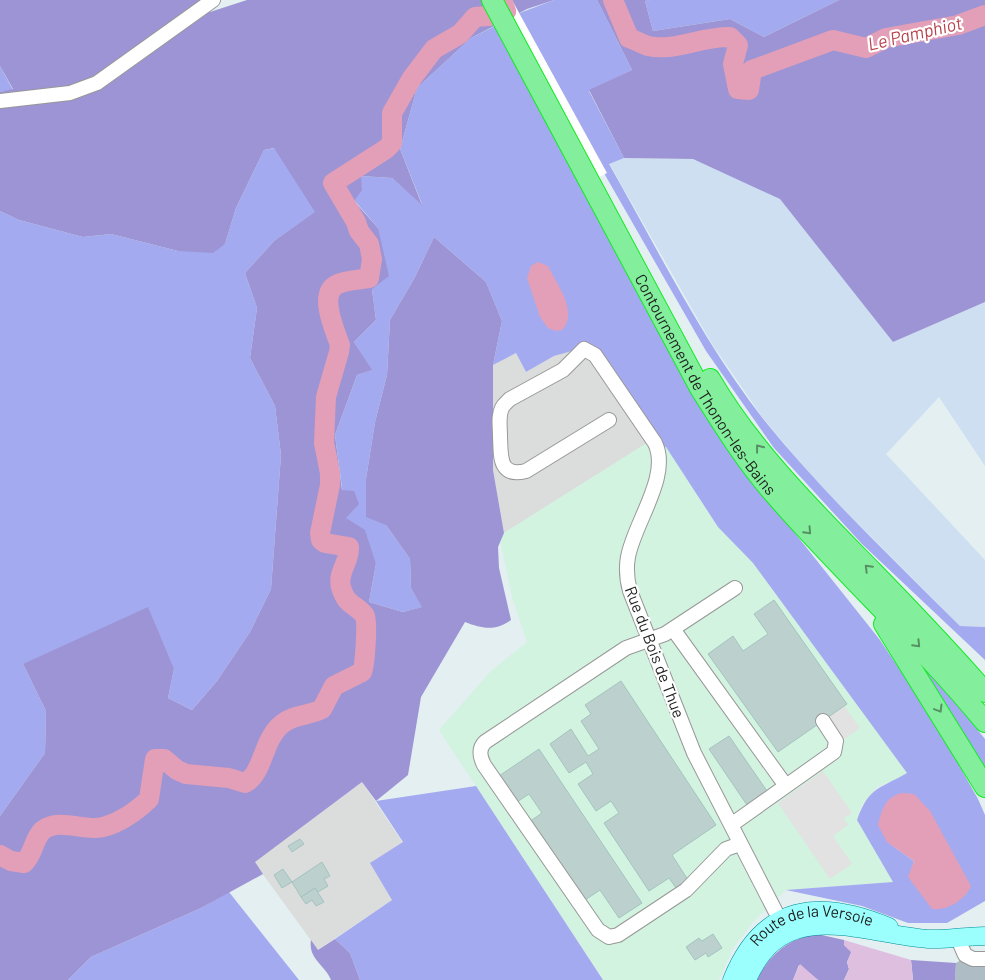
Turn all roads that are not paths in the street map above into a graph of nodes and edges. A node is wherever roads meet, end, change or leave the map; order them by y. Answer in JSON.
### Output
{"nodes":[{"id":1,"x":213,"y":0,"type":"edge"},
{"id":2,"x":492,"y":0,"type":"edge"},
{"id":3,"x":501,"y":0,"type":"edge"},
{"id":4,"x":0,"y":101,"type":"edge"},
{"id":5,"x":596,"y":179,"type":"junction"},
{"id":6,"x":609,"y":420,"type":"dead end"},
{"id":7,"x":859,"y":584,"type":"junction"},
{"id":8,"x":735,"y":588,"type":"dead end"},
{"id":9,"x":902,"y":602,"type":"junction"},
{"id":10,"x":673,"y":629,"type":"junction"},
{"id":11,"x":650,"y":641,"type":"junction"},
{"id":12,"x":985,"y":673,"type":"edge"},
{"id":13,"x":985,"y":692,"type":"edge"},
{"id":14,"x":823,"y":721,"type":"dead end"},
{"id":15,"x":985,"y":722,"type":"edge"},
{"id":16,"x":786,"y":786,"type":"junction"},
{"id":17,"x":985,"y":787,"type":"edge"},
{"id":18,"x":731,"y":825,"type":"junction"},
{"id":19,"x":740,"y":844,"type":"junction"},
{"id":20,"x":985,"y":922,"type":"edge"},
{"id":21,"x":783,"y":927,"type":"junction"},
{"id":22,"x":970,"y":937,"type":"edge"},
{"id":23,"x":985,"y":959,"type":"edge"},
{"id":24,"x":732,"y":980,"type":"edge"},
{"id":25,"x":747,"y":980,"type":"edge"}],
"edges":[{"from":1,"to":4,"type":"street"},
{"from":2,"to":5,"type":"highway","name":"Contournement de Thonon-les-Bains"},
{"from":3,"to":5,"type":"highway","name":"Contournement de Thonon-les-Bains"},
{"from":5,"to":7,"type":"highway","name":"Contournement de Thonon-les-Bains","one_way":true},
{"from":9,"to":5,"type":"highway","name":"Contournement de Thonon-les-Bains","one_way":true},
{"from":6,"to":11,"type":"street","name":"Rue du Bois de Thue"},
{"from":7,"to":15,"type":"highway","name":"Contournement de Thonon-les-Bains","one_way":true},
{"from":7,"to":17,"type":"highway","one_way":true},
{"from":8,"to":10,"type":"street"},
{"from":9,"to":12,"type":"highway"},
{"from":9,"to":13,"type":"highway","name":"Contournement de Thonon-les-Bains"},
{"from":10,"to":11,"type":"street"},
{"from":10,"to":16,"type":"street"},
{"from":11,"to":18,"type":"street","name":"Rue du Bois de Thue"},
{"from":11,"to":19,"type":"street"},
{"from":14,"to":16,"type":"street"},
{"from":16,"to":18,"type":"street"},
{"from":18,"to":19,"type":"street","name":"Rue du Bois de Thue"},
{"from":19,"to":21,"type":"street","name":"Rue du Bois de Thue"},
{"from":20,"to":22,"type":"main road"},
{"from":21,"to":22,"type":"main road","name":"Route de la Versoie"},
{"from":21,"to":24,"type":"main road","name":"Route de la Versoie"},
{"from":21,"to":25,"type":"main road","name":"Route de la Versoie"},
{"from":22,"to":23,"type":"street"}]}
